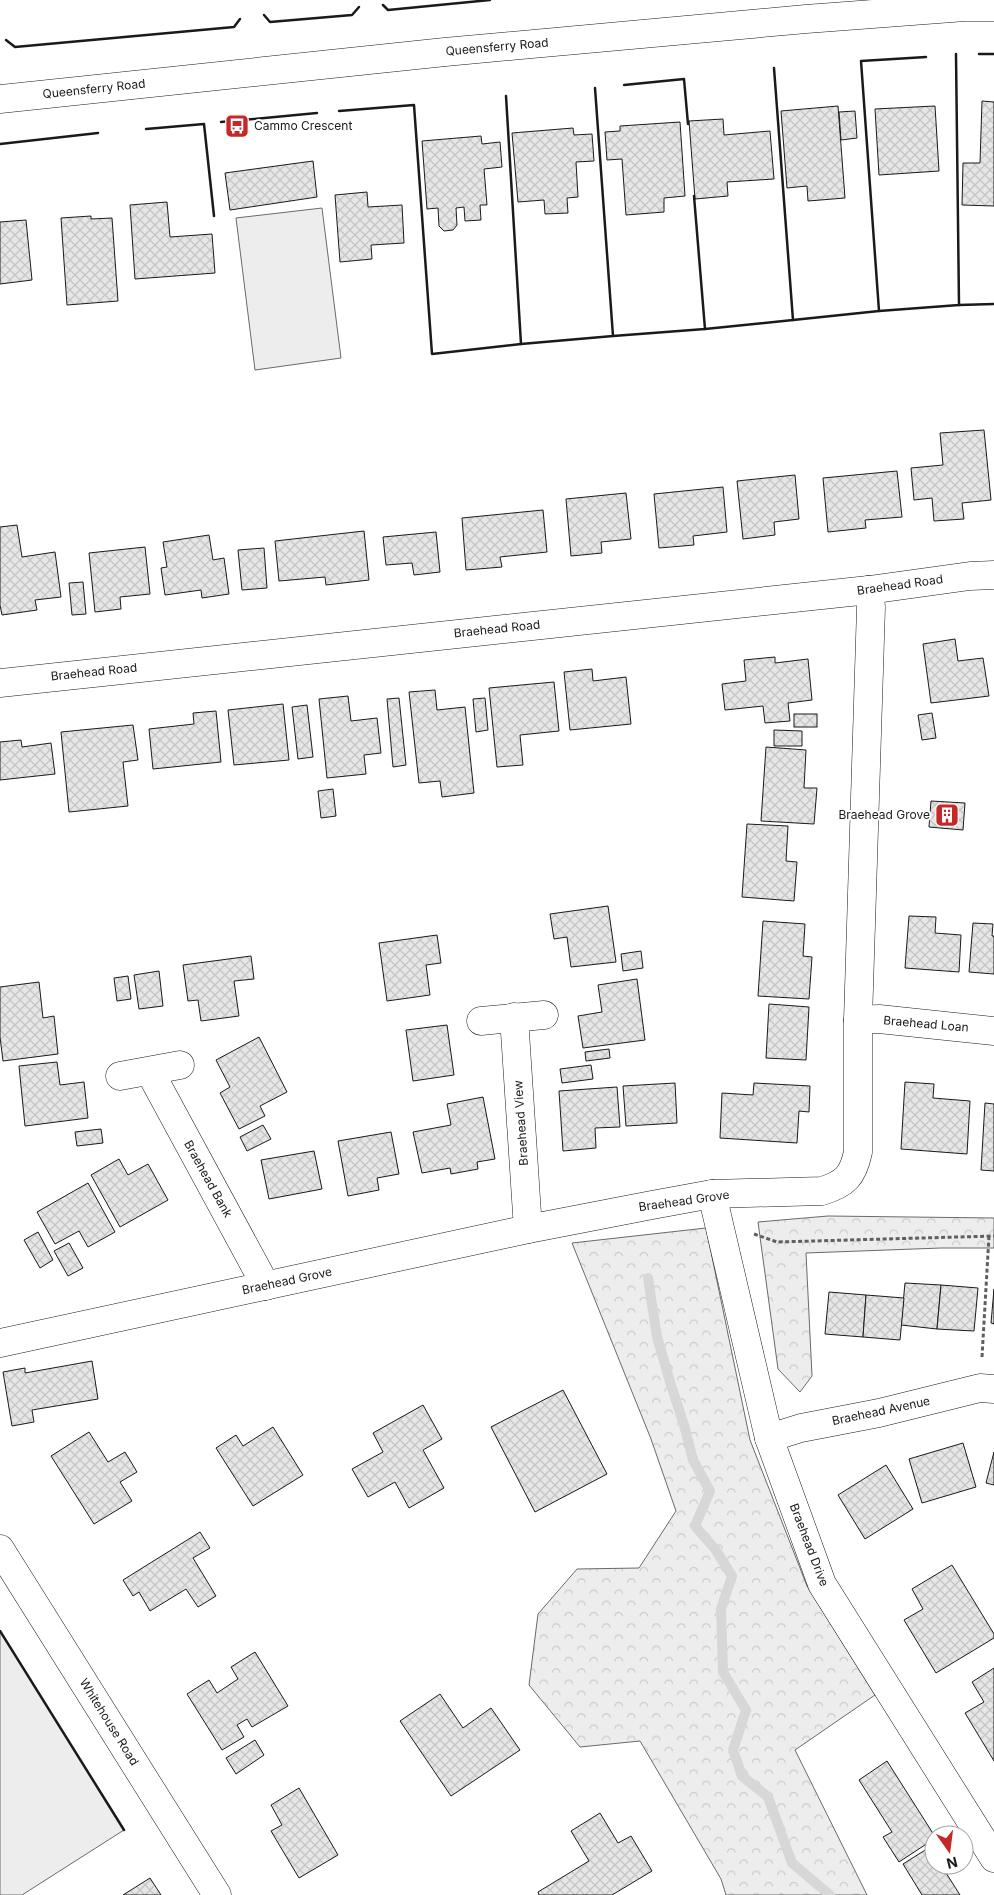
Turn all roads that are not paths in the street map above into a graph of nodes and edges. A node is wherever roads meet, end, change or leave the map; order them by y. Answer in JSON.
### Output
{"nodes":[{"id":1,"x":994,"y":7,"type":"edge"},
{"id":2,"x":0,"y":99,"type":"edge"},
{"id":3,"x":994,"y":575,"type":"edge"},
{"id":4,"x":869,"y":590,"type":"junction"},
{"id":5,"x":0,"y":683,"type":"edge"},
{"id":6,"x":544,"y":1015,"type":"dead end"},
{"id":7,"x":514,"y":1017,"type":"junction"},
{"id":8,"x":858,"y":1020,"type":"junction"},
{"id":9,"x":481,"y":1021,"type":"dead end"},
{"id":10,"x":994,"y":1031,"type":"edge"},
{"id":11,"x":180,"y":1066,"type":"dead end"},
{"id":12,"x":150,"y":1072,"type":"junction"},
{"id":13,"x":120,"y":1076,"type":"dead end"},
{"id":14,"x":712,"y":1194,"type":"junction"},
{"id":15,"x":528,"y":1229,"type":"junction"},
{"id":16,"x":266,"y":1286,"type":"junction"},
{"id":17,"x":0,"y":1343,"type":"edge"},
{"id":18,"x":987,"y":1389,"type":"edge"},
{"id":19,"x":769,"y":1438,"type":"junction"},
{"id":20,"x":0,"y":1549,"type":"edge"},
{"id":21,"x":994,"y":1858,"type":"edge"},
{"id":22,"x":217,"y":1895,"type":"edge"}],
"edges":[{"from":1,"to":2,"type":"street","name":"Queensferry Road"},
{"from":3,"to":4,"type":"street","name":"Braehead Road"},
{"from":4,"to":5,"type":"street","name":"Braehead Road"},
{"from":4,"to":8,"type":"street","name":"Braehead Grove"},
{"from":6,"to":7,"type":"street"},
{"from":7,"to":9,"type":"street"},
{"from":7,"to":15,"type":"street","name":"Braehead View"},
{"from":8,"to":10,"type":"street","name":"Braehead Loan"},
{"from":8,"to":14,"type":"street","name":"Braehead Grove"},
{"from":11,"to":12,"type":"street"},
{"from":12,"to":13,"type":"street"},
{"from":12,"to":16,"type":"street","name":"Braehead Bank"},
{"from":14,"to":15,"type":"street","name":"Braehead Grove"},
{"from":14,"to":19,"type":"street","name":"Braehead Drive"},
{"from":15,"to":16,"type":"street","name":"Braehead Grove"},
{"from":16,"to":17,"type":"street","name":"Braehead Grove"},
{"from":18,"to":19,"type":"street","name":"Braehead Avenue"},
{"from":19,"to":21,"type":"street","name":"Braehead Drive"},
{"from":20,"to":22,"type":"street","name":"Whitehouse Road"}]}
